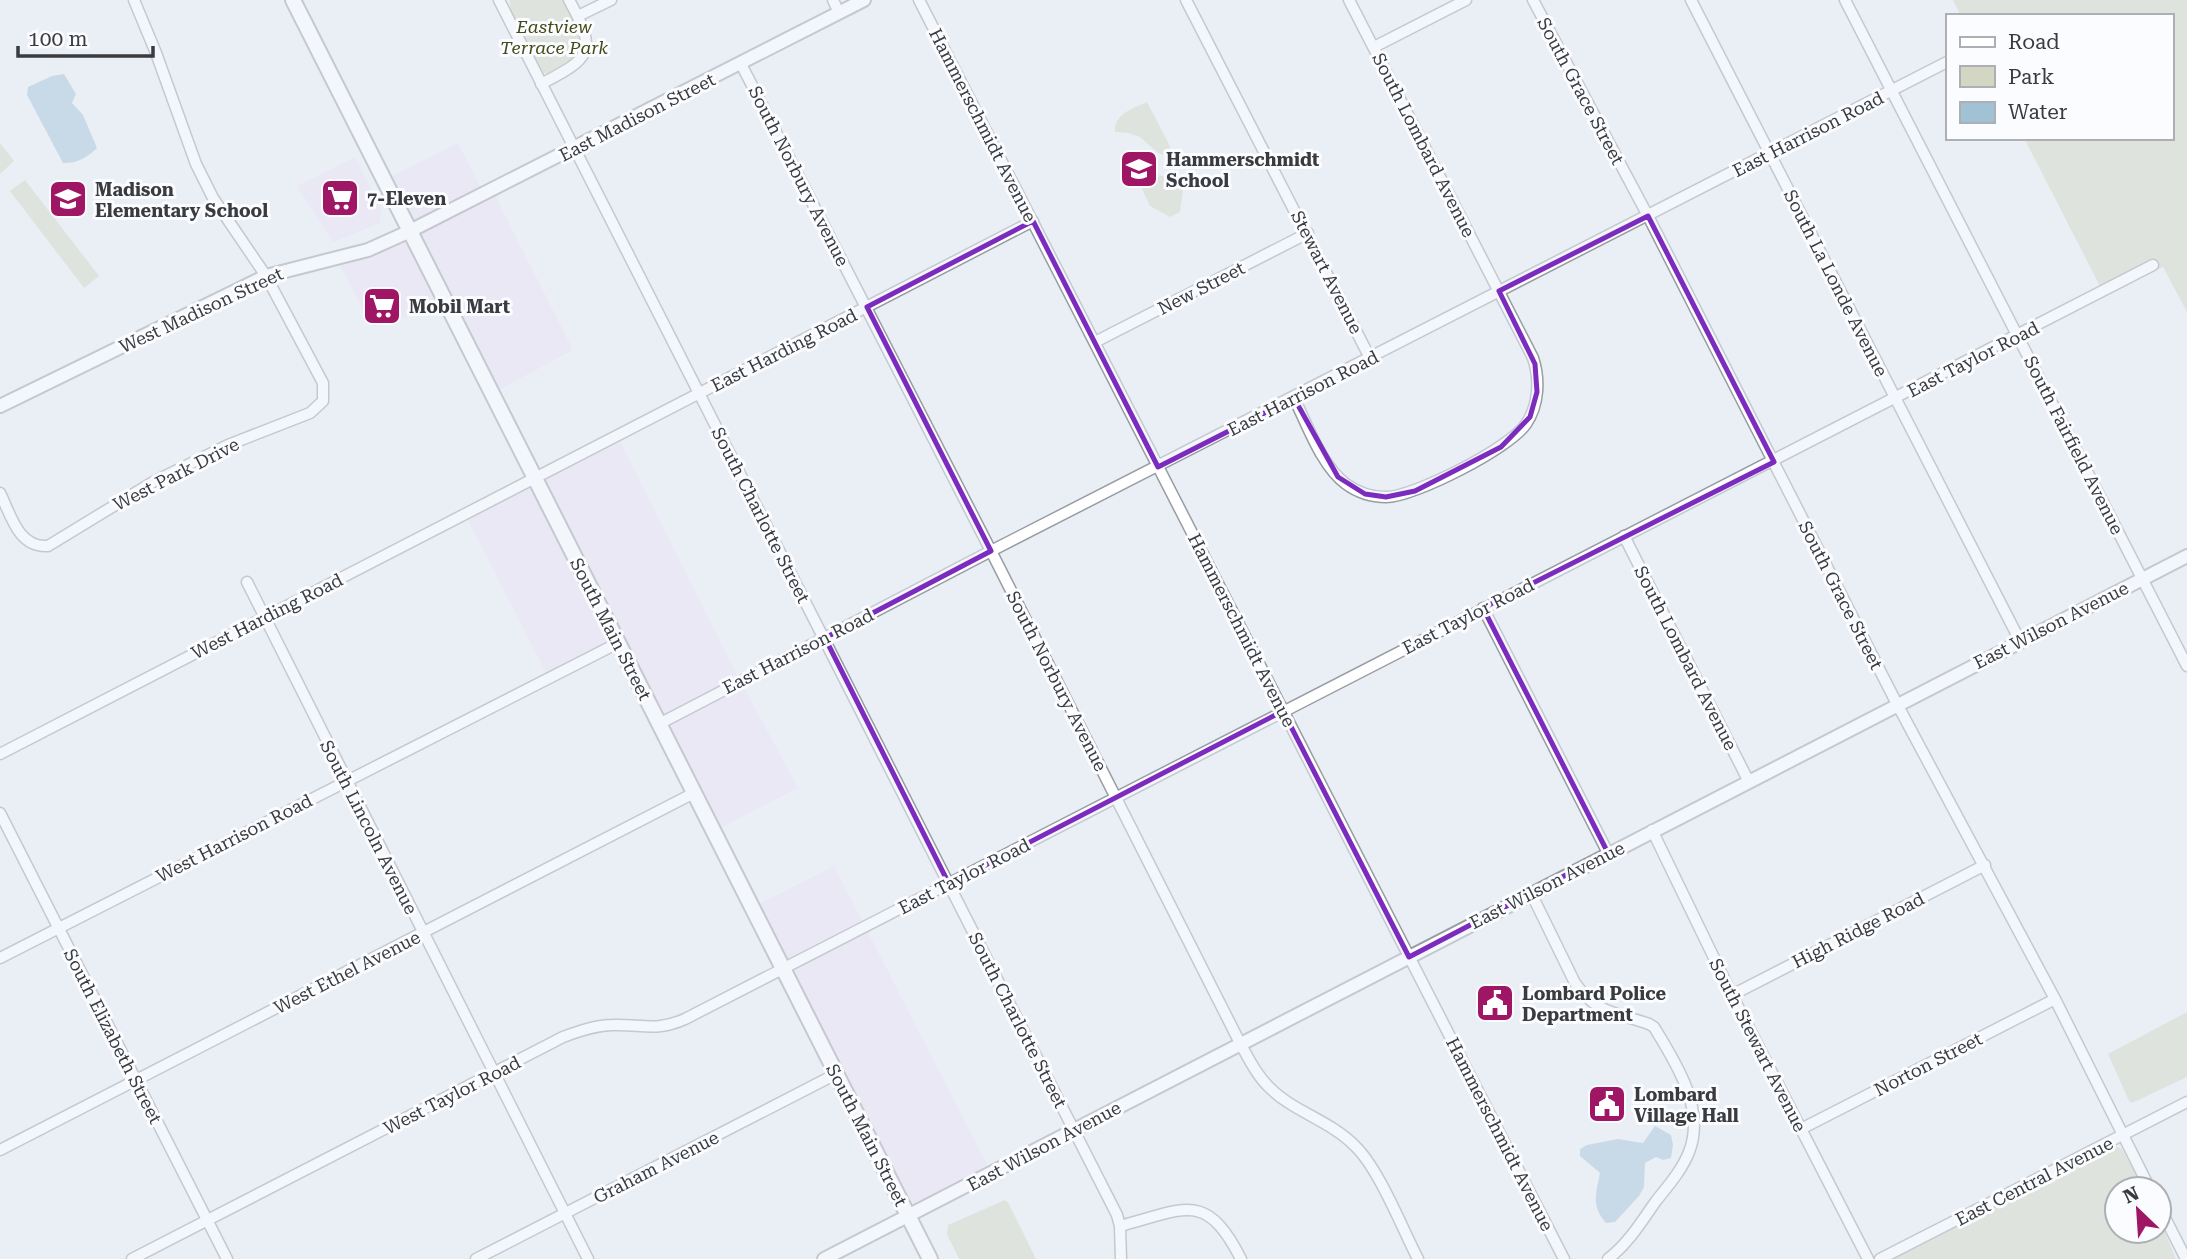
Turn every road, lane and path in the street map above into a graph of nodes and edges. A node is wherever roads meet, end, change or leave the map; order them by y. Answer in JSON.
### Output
{"nodes":[{"id":1,"x":134,"y":0,"type":"edge"},
{"id":2,"x":293,"y":0,"type":"edge"},
{"id":3,"x":499,"y":0,"type":"edge"},
{"id":4,"x":569,"y":0,"type":"edge"},
{"id":5,"x":611,"y":0,"type":"edge"},
{"id":6,"x":833,"y":0,"type":"edge"},
{"id":7,"x":864,"y":0,"type":"edge"},
{"id":8,"x":919,"y":0,"type":"edge"},
{"id":9,"x":1186,"y":0,"type":"edge"},
{"id":10,"x":1349,"y":0,"type":"edge"},
{"id":11,"x":1466,"y":0,"type":"edge"},
{"id":12,"x":1533,"y":0,"type":"edge"},
{"id":13,"x":1691,"y":0,"type":"edge"},
{"id":14,"x":1845,"y":0,"type":"edge"},
{"id":15,"x":839,"y":13,"type":"junction"},
{"id":16,"x":578,"y":16,"type":"junction"},
{"id":17,"x":1374,"y":47,"type":"junction"},
{"id":18,"x":1946,"y":63,"type":"edge"},
{"id":19,"x":741,"y":64,"type":"junction"},
{"id":20,"x":541,"y":84,"type":"junction"},
{"id":21,"x":1892,"y":90,"type":"junction"},
{"id":22,"x":575,"y":149,"type":"junction"},
{"id":23,"x":1770,"y":153,"type":"junction"},
{"id":24,"x":1648,"y":216,"type":"junction"},
{"id":25,"x":1033,"y":221,"type":"junction"},
{"id":26,"x":408,"y":232,"type":"junction"},
{"id":27,"x":1308,"y":233,"type":"junction"},
{"id":28,"x":2153,"y":265,"type":"dead end"},
{"id":29,"x":266,"y":276,"type":"junction"},
{"id":30,"x":1499,"y":291,"type":"junction"},
{"id":31,"x":867,"y":307,"type":"junction"},
{"id":32,"x":2018,"y":335,"type":"junction"},
{"id":33,"x":1094,"y":342,"type":"junction"},
{"id":34,"x":1370,"y":358,"type":"junction"},
{"id":35,"x":699,"y":393,"type":"junction"},
{"id":36,"x":1294,"y":398,"type":"junction"},
{"id":37,"x":1895,"y":399,"type":"junction"},
{"id":38,"x":0,"y":406,"type":"edge"},
{"id":39,"x":1774,"y":462,"type":"junction"},
{"id":40,"x":1158,"y":467,"type":"junction"},
{"id":41,"x":535,"y":478,"type":"junction"},
{"id":42,"x":0,"y":493,"type":"edge"},
{"id":43,"x":1624,"y":536,"type":"junction"},
{"id":44,"x":991,"y":551,"type":"junction"},
{"id":45,"x":2187,"y":556,"type":"edge"},
{"id":46,"x":2142,"y":578,"type":"junction"},
{"id":47,"x":247,"y":582,"type":"dead end"},
{"id":48,"x":1483,"y":608,"type":"junction"},
{"id":49,"x":264,"y":618,"type":"junction"},
{"id":50,"x":825,"y":638,"type":"junction"},
{"id":51,"x":2020,"y":641,"type":"junction"},
{"id":52,"x":618,"y":643,"type":"junction"},
{"id":53,"x":2187,"y":666,"type":"edge"},
{"id":54,"x":1897,"y":704,"type":"junction"},
{"id":55,"x":1283,"y":711,"type":"junction"},
{"id":56,"x":659,"y":724,"type":"junction"},
{"id":57,"x":0,"y":754,"type":"edge"},
{"id":58,"x":1748,"y":780,"type":"junction"},
{"id":59,"x":346,"y":781,"type":"junction"},
{"id":60,"x":694,"y":793,"type":"junction"},
{"id":61,"x":1115,"y":797,"type":"junction"},
{"id":62,"x":0,"y":813,"type":"edge"},
{"id":63,"x":1652,"y":830,"type":"junction"},
{"id":64,"x":1608,"y":853,"type":"junction"},
{"id":65,"x":1985,"y":865,"type":"junction"},
{"id":66,"x":949,"y":884,"type":"junction"},
{"id":67,"x":1531,"y":893,"type":"junction"},
{"id":68,"x":57,"y":929,"type":"junction"},
{"id":69,"x":423,"y":933,"type":"junction"},
{"id":70,"x":1409,"y":957,"type":"junction"},
{"id":71,"x":0,"y":958,"type":"edge"},
{"id":72,"x":782,"y":968,"type":"junction"},
{"id":73,"x":1732,"y":995,"type":"junction"},
{"id":74,"x":2055,"y":999,"type":"junction"},
{"id":75,"x":1240,"y":1043,"type":"junction"},
{"id":76,"x":494,"y":1073,"type":"junction"},
{"id":77,"x":836,"y":1074,"type":"junction"},
{"id":78,"x":136,"y":1080,"type":"junction"},
{"id":79,"x":2187,"y":1102,"type":"edge"},
{"id":80,"x":1801,"y":1129,"type":"junction"},
{"id":81,"x":1073,"y":1130,"type":"junction"},
{"id":82,"x":2122,"y":1135,"type":"junction"},
{"id":83,"x":0,"y":1150,"type":"edge"},
{"id":84,"x":2143,"y":1175,"type":"edge"},
{"id":85,"x":565,"y":1213,"type":"junction"},
{"id":86,"x":908,"y":1216,"type":"junction"},
{"id":87,"x":207,"y":1220,"type":"junction"},
{"id":88,"x":1121,"y":1226,"type":"junction"},
{"id":89,"x":2173,"y":1233,"type":"edge"},
{"id":90,"x":132,"y":1259,"type":"edge"},
{"id":91,"x":227,"y":1259,"type":"edge"},
{"id":92,"x":476,"y":1259,"type":"edge"},
{"id":93,"x":588,"y":1259,"type":"edge"},
{"id":94,"x":824,"y":1259,"type":"edge"},
{"id":95,"x":930,"y":1259,"type":"edge"},
{"id":96,"x":1121,"y":1259,"type":"edge"},
{"id":97,"x":1241,"y":1259,"type":"edge"},
{"id":98,"x":1418,"y":1259,"type":"edge"},
{"id":99,"x":1564,"y":1259,"type":"edge"},
{"id":100,"x":1608,"y":1259,"type":"edge"},
{"id":101,"x":1868,"y":1259,"type":"edge"},
{"id":102,"x":1880,"y":1259,"type":"edge"},
{"id":103,"x":2186,"y":1259,"type":"edge"}],
"edges":[{"from":1,"to":29,"type":"street"},
{"from":2,"to":26,"type":"main road","name":"South Main Street"},
{"from":3,"to":20,"type":"street","name":"South Charlotte Street"},
{"from":4,"to":16,"type":"street"},
{"from":5,"to":16,"type":"street"},
{"from":6,"to":15,"type":"street"},
{"from":7,"to":15,"type":"street","name":"East Madison Street"},
{"from":8,"to":25,"type":"street","name":"Hammerschmidt Avenue"},
{"from":9,"to":27,"type":"street","name":"Stewart Avenue"},
{"from":10,"to":17,"type":"street","name":"South Lombard Avenue"},
{"from":11,"to":17,"type":"street"},
{"from":12,"to":24,"type":"street","name":"South Grace Street"},
{"from":13,"to":23,"type":"street","name":"South La Londe Avenue"},
{"from":14,"to":21,"type":"street","name":"South Fairfield Avenue"},
{"from":15,"to":19,"type":"street","name":"East Madison Street"},
{"from":16,"to":20,"type":"street"},
{"from":17,"to":30,"type":"street","name":"South Lombard Avenue"},
{"from":18,"to":21,"type":"street","name":"East Harrison Road"},
{"from":19,"to":22,"type":"street","name":"East Madison Street"},
{"from":19,"to":31,"type":"street","name":"South Norbury Avenue"},
{"from":20,"to":22,"type":"street","name":"South Charlotte Street"},
{"from":21,"to":23,"type":"street","name":"East Harrison Road"},
{"from":21,"to":32,"type":"street","name":"South Fairfield Avenue"},
{"from":22,"to":26,"type":"street","name":"East Madison Street"},
{"from":22,"to":35,"type":"street","name":"South Charlotte Street"},
{"from":23,"to":24,"type":"street","name":"East Harrison Road"},
{"from":23,"to":37,"type":"street","name":"South La Londe Avenue"},
{"from":24,"to":30,"type":"street","name":"East Harrison Road"},
{"from":24,"to":39,"type":"street","name":"South Grace Street"},
{"from":25,"to":31,"type":"street","name":"East Harding Road"},
{"from":25,"to":33,"type":"street","name":"Hammerschmidt Avenue"},
{"from":26,"to":29,"type":"street","name":"West Madison Street"},
{"from":26,"to":41,"type":"main road","name":"South Main Street"},
{"from":27,"to":33,"type":"street","name":"New Street"},
{"from":27,"to":34,"type":"street","name":"Stewart Avenue"},
{"from":28,"to":32,"type":"street","name":"East Taylor Road"},
{"from":29,"to":38,"type":"street","name":"West Madison Street"},
{"from":29,"to":42,"type":"street","name":"West Park Drive"},
{"from":30,"to":34,"type":"street","name":"East Harrison Road"},
{"from":30,"to":36,"type":"street","name":"South Lombard Avenue"},
{"from":31,"to":35,"type":"street","name":"East Harding Road"},
{"from":31,"to":44,"type":"street","name":"South Norbury Avenue"},
{"from":32,"to":37,"type":"street","name":"East Taylor Road"},
{"from":32,"to":46,"type":"street","name":"South Fairfield Avenue"},
{"from":33,"to":40,"type":"street","name":"Hammerschmidt Avenue"},
{"from":34,"to":36,"type":"street","name":"East Harrison Road"},
{"from":35,"to":41,"type":"street","name":"East Harding Road"},
{"from":35,"to":50,"type":"street","name":"South Charlotte Street"},
{"from":36,"to":40,"type":"street","name":"East Harrison Road"},
{"from":37,"to":39,"type":"street","name":"East Taylor Road"},
{"from":37,"to":51,"type":"street","name":"South La Londe Avenue"},
{"from":39,"to":43,"type":"street","name":"East Taylor Road"},
{"from":39,"to":54,"type":"street","name":"South Grace Street"},
{"from":40,"to":44,"type":"street","name":"East Harrison Road"},
{"from":40,"to":55,"type":"street","name":"Hammerschmidt Avenue"},
{"from":41,"to":49,"type":"street","name":"West Harding Road"},
{"from":41,"to":52,"type":"main road","name":"South Main Street"},
{"from":43,"to":48,"type":"street","name":"East Taylor Road"},
{"from":43,"to":58,"type":"street","name":"South Lombard Avenue"},
{"from":44,"to":50,"type":"street","name":"East Harrison Road"},
{"from":44,"to":61,"type":"street","name":"South Norbury Avenue"},
{"from":45,"to":46,"type":"street","name":"East Wilson Avenue"},
{"from":46,"to":51,"type":"street","name":"East Wilson Avenue"},
{"from":46,"to":53,"type":"street","name":"South Fairfield Avenue"},
{"from":47,"to":49,"type":"street","name":"South Lincoln Avenue"},
{"from":48,"to":55,"type":"street","name":"East Taylor Road"},
{"from":48,"to":64,"type":"street"},
{"from":49,"to":57,"type":"street","name":"West Harding Road"},
{"from":49,"to":59,"type":"street","name":"South Lincoln Avenue"},
{"from":50,"to":56,"type":"street","name":"East Harrison Road"},
{"from":50,"to":66,"type":"street","name":"South Charlotte Street"},
{"from":51,"to":54,"type":"street","name":"East Wilson Avenue"},
{"from":52,"to":56,"type":"main road","name":"South Main Street"},
{"from":52,"to":59,"type":"street","name":"West Harrison Road"},
{"from":54,"to":58,"type":"street","name":"East Wilson Avenue"},
{"from":54,"to":65,"type":"street","name":"South Grace Street"},
{"from":55,"to":61,"type":"street","name":"East Taylor Road"},
{"from":55,"to":70,"type":"street","name":"Hammerschmidt Avenue"},
{"from":56,"to":60,"type":"main road","name":"South Main Street"},
{"from":58,"to":63,"type":"street","name":"East Wilson Avenue"},
{"from":59,"to":68,"type":"street","name":"West Harrison Road"},
{"from":59,"to":69,"type":"street","name":"South Lincoln Avenue"},
{"from":60,"to":69,"type":"street","name":"West Ethel Avenue"},
{"from":60,"to":72,"type":"main road","name":"South Main Street"},
{"from":61,"to":66,"type":"street","name":"East Taylor Road"},
{"from":61,"to":75,"type":"street","name":"South Norbury Avenue"},
{"from":62,"to":68,"type":"street","name":"South Elizabeth Street"},
{"from":63,"to":64,"type":"street","name":"East Wilson Avenue"},
{"from":63,"to":73,"type":"street","name":"South Stewart Avenue"},
{"from":64,"to":67,"type":"street","name":"East Wilson Avenue"},
{"from":65,"to":73,"type":"street","name":"High Ridge Road"},
{"from":65,"to":74,"type":"street","name":"South Grace Street"},
{"from":66,"to":72,"type":"street","name":"East Taylor Road"},
{"from":66,"to":81,"type":"street","name":"South Charlotte Street"},
{"from":67,"to":70,"type":"street","name":"East Wilson Avenue"},
{"from":67,"to":100,"type":"street"},
{"from":68,"to":71,"type":"street","name":"West Harrison Road"},
{"from":68,"to":78,"type":"street","name":"South Elizabeth Street"},
{"from":69,"to":76,"type":"street","name":"South Lincoln Avenue"},
{"from":69,"to":78,"type":"street","name":"West Ethel Avenue"},
{"from":70,"to":75,"type":"street","name":"East Wilson Avenue"},
{"from":70,"to":99,"type":"street","name":"Hammerschmidt Avenue"},
{"from":72,"to":76,"type":"street","name":"West Taylor Road"},
{"from":72,"to":77,"type":"main road","name":"South Main Street"},
{"from":73,"to":80,"type":"street","name":"South Stewart Avenue"},
{"from":74,"to":80,"type":"street","name":"Norton Street"},
{"from":74,"to":82,"type":"street","name":"South Grace Street"},
{"from":75,"to":81,"type":"street","name":"East Wilson Avenue"},
{"from":75,"to":98,"type":"street","name":"South Norbury Avenue"},
{"from":76,"to":85,"type":"street","name":"South Lincoln Avenue"},
{"from":76,"to":87,"type":"street","name":"West Taylor Road"},
{"from":77,"to":85,"type":"street","name":"Graham Avenue"},
{"from":77,"to":86,"type":"main road","name":"South Main Street"},
{"from":78,"to":83,"type":"street","name":"West Ethel Avenue"},
{"from":78,"to":87,"type":"street","name":"South Elizabeth Street"},
{"from":79,"to":82,"type":"street","name":"East Central Avenue"},
{"from":80,"to":101,"type":"street","name":"South Stewart Avenue"},
{"from":81,"to":86,"type":"street","name":"East Wilson Avenue"},
{"from":81,"to":88,"type":"street","name":"South Charlotte Street"},
{"from":82,"to":84,"type":"street","name":"South Grace Street"},
{"from":82,"to":102,"type":"street","name":"East Central Avenue"},
{"from":85,"to":92,"type":"street","name":"Graham Avenue"},
{"from":85,"to":93,"type":"street","name":"South Lincoln Avenue"},
{"from":86,"to":94,"type":"street","name":"East Wilson Avenue"},
{"from":86,"to":95,"type":"main road","name":"South Main Street"},
{"from":87,"to":90,"type":"street","name":"West Taylor Road"},
{"from":87,"to":91,"type":"street","name":"South Elizabeth Street"},
{"from":88,"to":96,"type":"street","name":"South Charlotte Street"},
{"from":88,"to":97,"type":"street"},
{"from":89,"to":103,"type":"street"}]}
